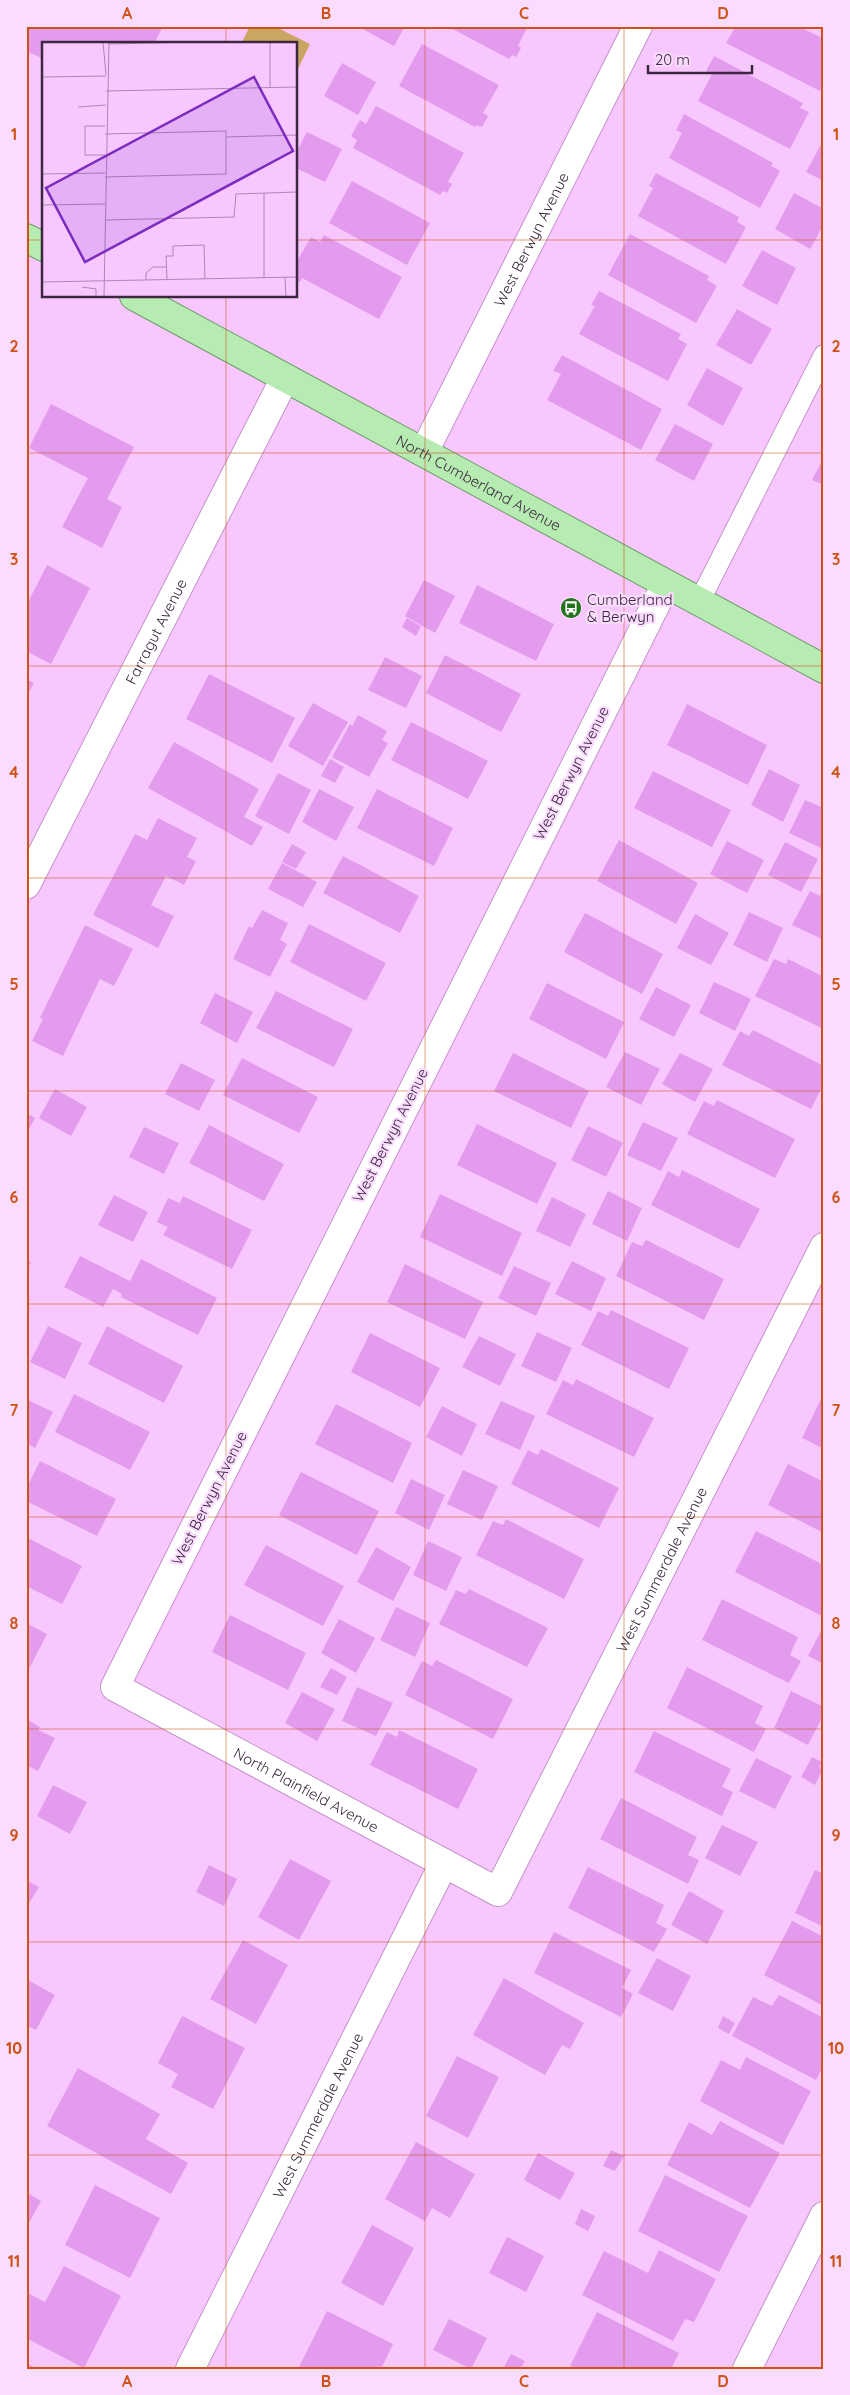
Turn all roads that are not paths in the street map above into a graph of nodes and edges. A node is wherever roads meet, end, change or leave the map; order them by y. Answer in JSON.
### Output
{"nodes":[{"id":1,"x":638,"y":26,"type":"edge"},
{"id":2,"x":26,"y":238,"type":"edge"},
{"id":3,"x":42,"y":246,"type":"edge"},
{"id":4,"x":138,"y":298,"type":"edge"},
{"id":5,"x":824,"y":355,"type":"edge"},
{"id":6,"x":285,"y":378,"type":"junction"},
{"id":7,"x":424,"y":452,"type":"junction"},
{"id":8,"x":666,"y":584,"type":"junction"},
{"id":9,"x":698,"y":602,"type":"junction"},
{"id":10,"x":824,"y":669,"type":"edge"},
{"id":11,"x":26,"y":885,"type":"edge"},
{"id":12,"x":824,"y":1247,"type":"edge"},
{"id":13,"x":115,"y":1687,"type":"joint"},
{"id":14,"x":444,"y":1863,"type":"junction"},
{"id":15,"x":498,"y":1892,"type":"joint"},
{"id":16,"x":824,"y":2216,"type":"edge"},
{"id":17,"x":190,"y":2369,"type":"edge"},
{"id":18,"x":746,"y":2369,"type":"edge"}],
"edges":[{"from":1,"to":7,"type":"street","name":"West Berwyn Avenue"},
{"from":2,"to":3,"type":"main road"},
{"from":4,"to":6,"type":"main road","name":"North Cumberland Avenue"},
{"from":5,"to":9,"type":"lane"},
{"from":6,"to":7,"type":"main road","name":"North Cumberland Avenue"},
{"from":6,"to":11,"type":"street","name":"Farragut Avenue"},
{"from":7,"to":8,"type":"main road","name":"North Cumberland Avenue"},
{"from":8,"to":9,"type":"main road","name":"North Cumberland Avenue"},
{"from":8,"to":13,"type":"street","name":"West Berwyn Avenue"},
{"from":9,"to":10,"type":"main road","name":"North Cumberland Avenue"},
{"from":12,"to":15,"type":"street","name":"West Summerdale Avenue"},
{"from":13,"to":14,"type":"street","name":"North Plainfield Avenue"},
{"from":14,"to":15,"type":"street","name":"North Plainfield Avenue"},
{"from":14,"to":17,"type":"street","name":"West Summerdale Avenue"},
{"from":16,"to":18,"type":"street"}]}
